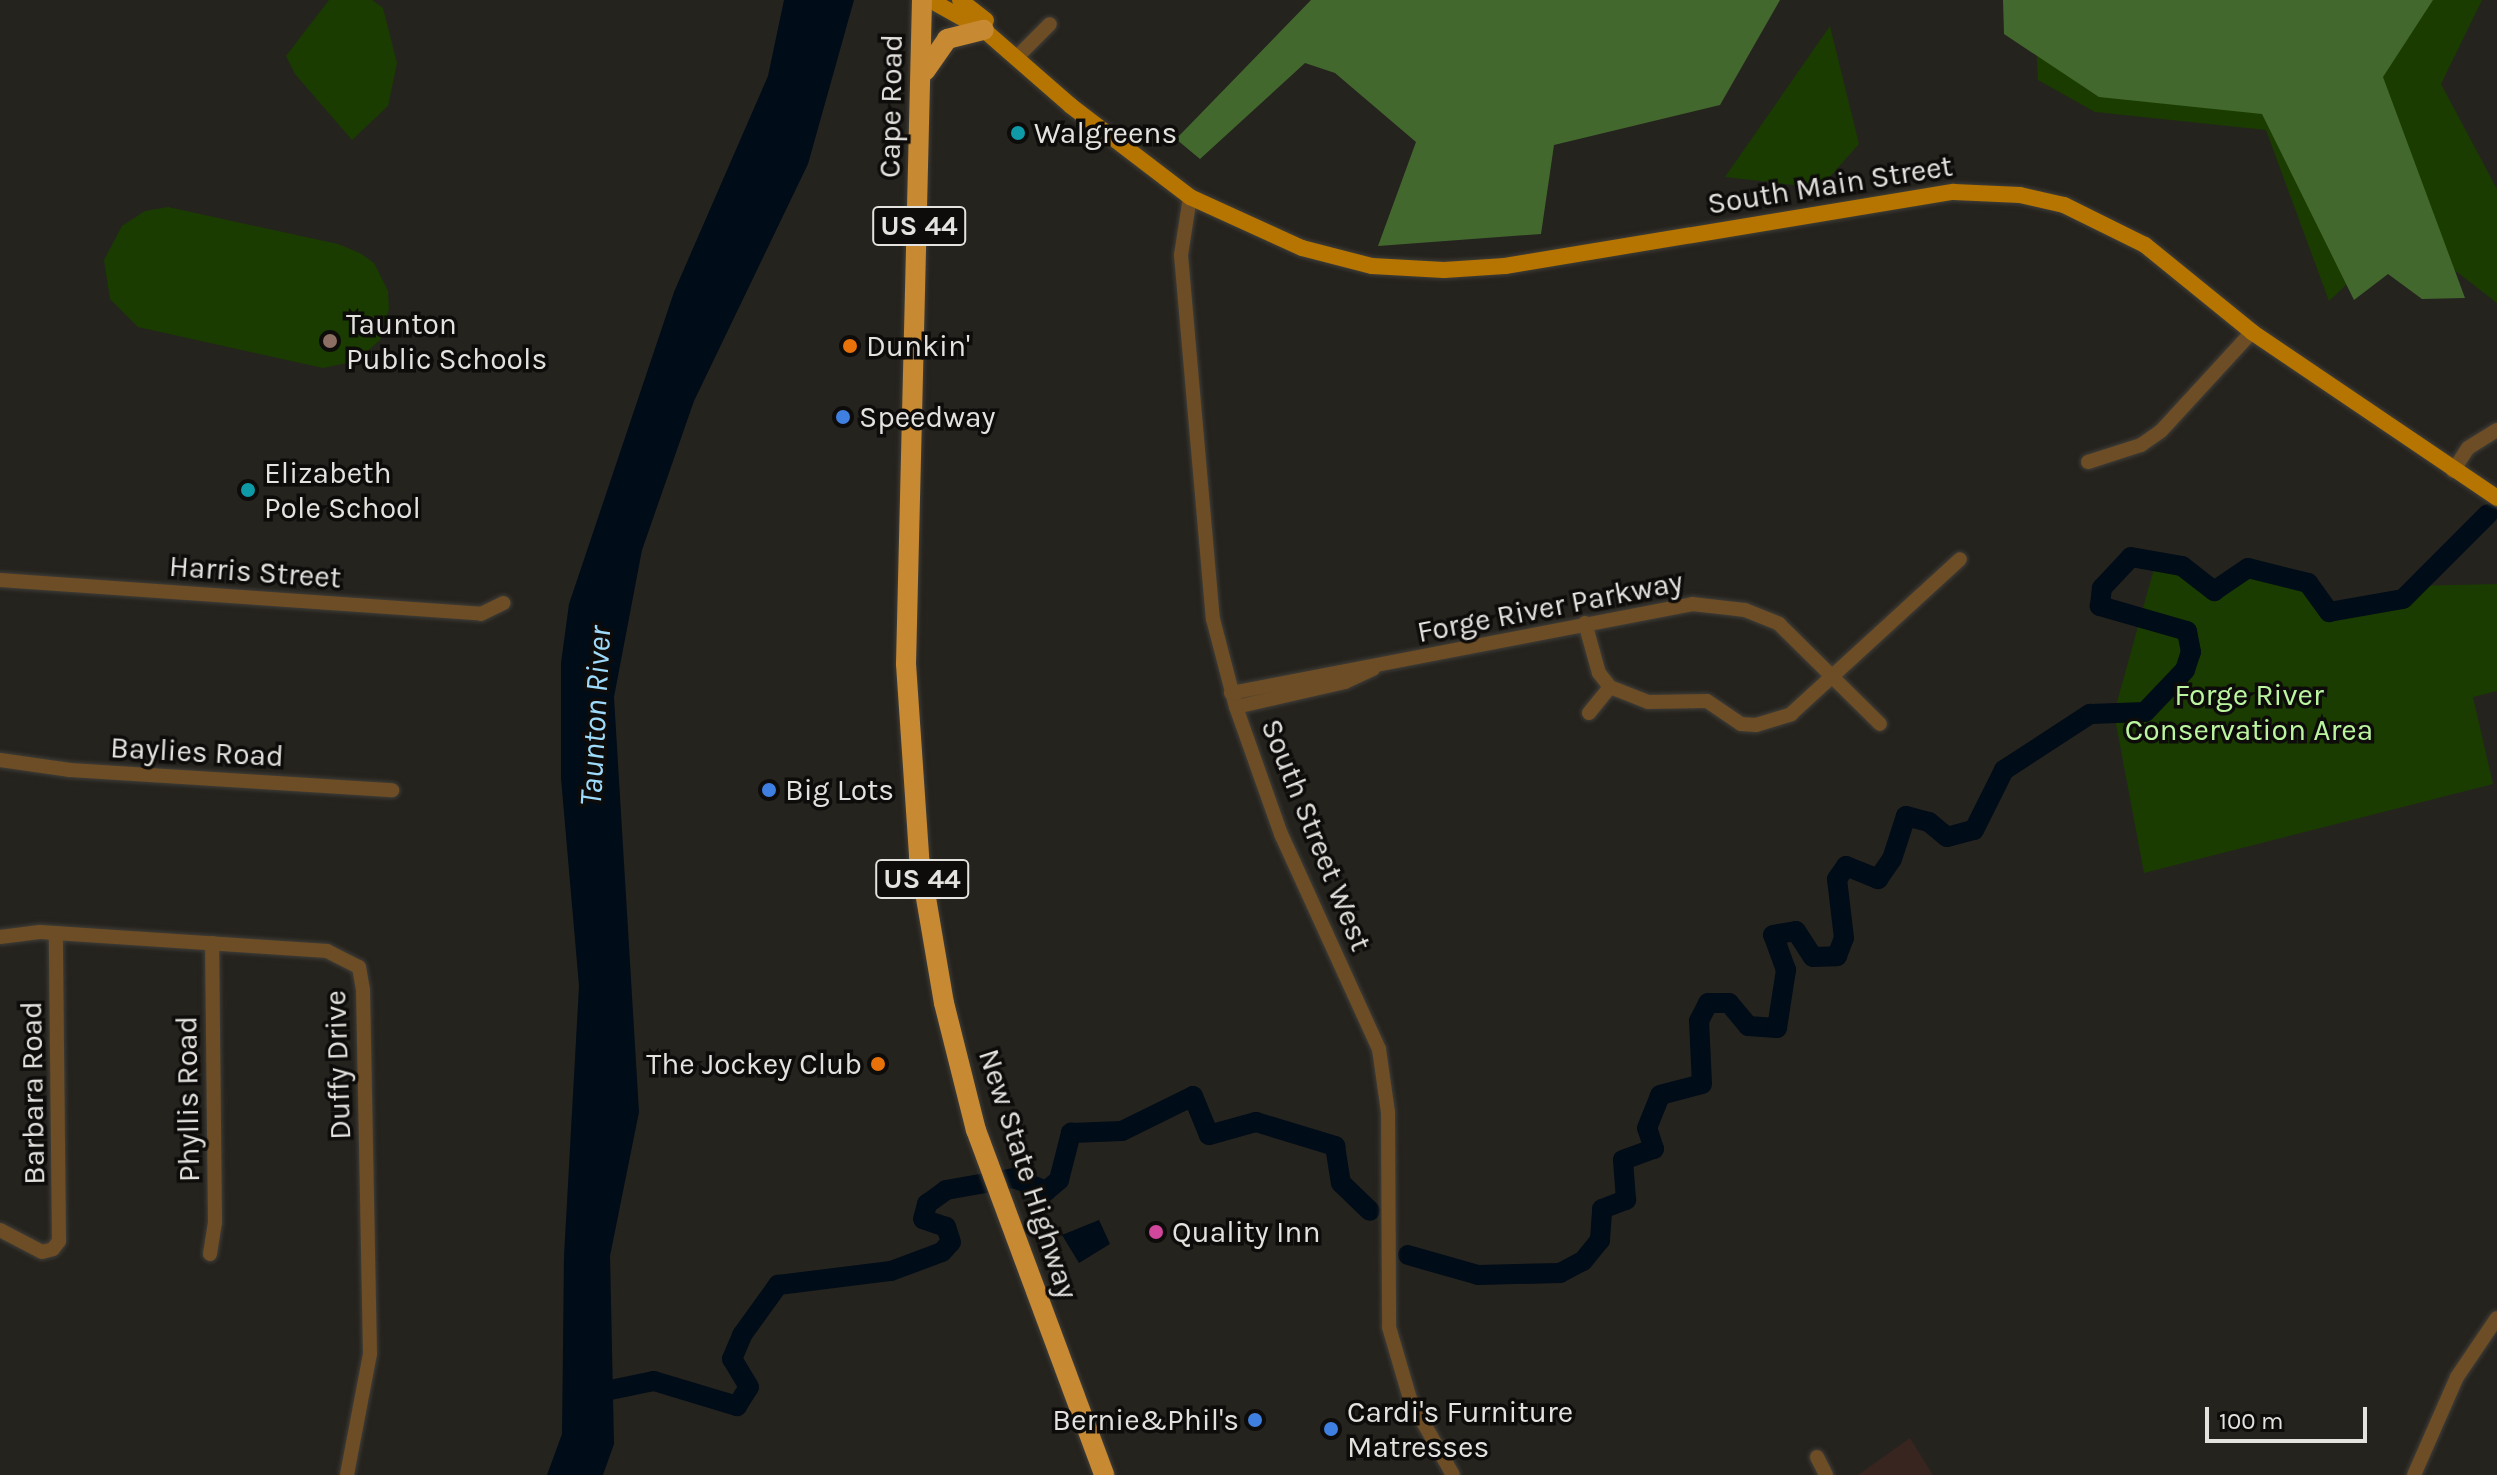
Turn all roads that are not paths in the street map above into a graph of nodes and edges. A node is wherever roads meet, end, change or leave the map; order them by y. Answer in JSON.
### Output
{"nodes":[{"id":1,"x":922,"y":0,"type":"edge"},
{"id":2,"x":930,"y":0,"type":"edge"},
{"id":3,"x":960,"y":0,"type":"edge"},
{"id":4,"x":1050,"y":24,"type":"dead end"},
{"id":5,"x":984,"y":30,"type":"junction"},
{"id":6,"x":1020,"y":54,"type":"junction"},
{"id":7,"x":922,"y":87,"type":"junction"},
{"id":8,"x":1053,"y":90,"type":"junction"},
{"id":9,"x":1190,"y":197,"type":"junction"},
{"id":10,"x":2252,"y":332,"type":"junction"},
{"id":11,"x":2497,"y":430,"type":"edge"},
{"id":12,"x":913,"y":452,"type":"joint"},
{"id":13,"x":2088,"y":462,"type":"dead end"},
{"id":14,"x":2453,"y":471,"type":"junction"},
{"id":15,"x":2497,"y":498,"type":"edge"},
{"id":16,"x":1960,"y":559,"type":"dead end"},
{"id":17,"x":0,"y":580,"type":"edge"},
{"id":18,"x":504,"y":603,"type":"dead end"},
{"id":19,"x":1585,"y":623,"type":"junction"},
{"id":20,"x":1834,"y":676,"type":"junction"},
{"id":21,"x":1610,"y":687,"type":"junction"},
{"id":22,"x":1234,"y":700,"type":"junction"},
{"id":23,"x":1589,"y":713,"type":"dead end"},
{"id":24,"x":1880,"y":724,"type":"dead end"},
{"id":25,"x":0,"y":760,"type":"edge"},
{"id":26,"x":392,"y":790,"type":"dead end"},
{"id":27,"x":56,"y":933,"type":"junction"},
{"id":28,"x":0,"y":937,"type":"edge"},
{"id":29,"x":212,"y":943,"type":"junction"},
{"id":30,"x":0,"y":1230,"type":"edge"},
{"id":31,"x":210,"y":1254,"type":"dead end"},
{"id":32,"x":2497,"y":1318,"type":"edge"},
{"id":33,"x":1817,"y":1457,"type":"dead end"},
{"id":34,"x":347,"y":1475,"type":"edge"},
{"id":35,"x":1104,"y":1475,"type":"edge"},
{"id":36,"x":1453,"y":1475,"type":"edge"},
{"id":37,"x":1826,"y":1475,"type":"edge"},
{"id":38,"x":2414,"y":1475,"type":"edge"}],
"edges":[{"from":1,"to":7,"type":"highway","name":"Cape Road","number":"US 44"},
{"from":2,"to":5,"type":"main road"},
{"from":3,"to":6,"type":"main road"},
{"from":4,"to":6,"type":"street"},
{"from":5,"to":7,"type":"highway"},
{"from":5,"to":8,"type":"main road"},
{"from":6,"to":8,"type":"main road"},
{"from":7,"to":12,"type":"highway","name":"Cape Road","number":"US 44"},
{"from":8,"to":9,"type":"main road","name":"South Main Street"},
{"from":9,"to":10,"type":"main road","name":"South Main Street"},
{"from":9,"to":22,"type":"street","name":"South Street West"},
{"from":10,"to":13,"type":"street"},
{"from":10,"to":14,"type":"main road","name":"South Main Street"},
{"from":11,"to":14,"type":"street"},
{"from":12,"to":35,"type":"highway","name":"New State Highway","number":"US 44"},
{"from":14,"to":15,"type":"main road","name":"South Main Street"},
{"from":16,"to":20,"type":"street"},
{"from":17,"to":18,"type":"street","name":"Harris Street"},
{"from":19,"to":20,"type":"street","name":"Forge River Parkway"},
{"from":19,"to":21,"type":"street"},
{"from":19,"to":22,"type":"street","name":"Forge River Parkway"},
{"from":20,"to":21,"type":"street"},
{"from":20,"to":24,"type":"street","name":"Forge River Parkway"},
{"from":21,"to":23,"type":"street"},
{"from":22,"to":36,"type":"street","name":"South Street West"},
{"from":25,"to":26,"type":"street","name":"Baylies Road"},
{"from":27,"to":28,"type":"street","name":"Duffy Drive"},
{"from":27,"to":29,"type":"street","name":"Duffy Drive"},
{"from":27,"to":30,"type":"street","name":"Barbara Road"},
{"from":29,"to":31,"type":"street","name":"Phyllis Road"},
{"from":29,"to":34,"type":"street","name":"Duffy Drive"},
{"from":32,"to":38,"type":"street"},
{"from":33,"to":37,"type":"street"}]}
